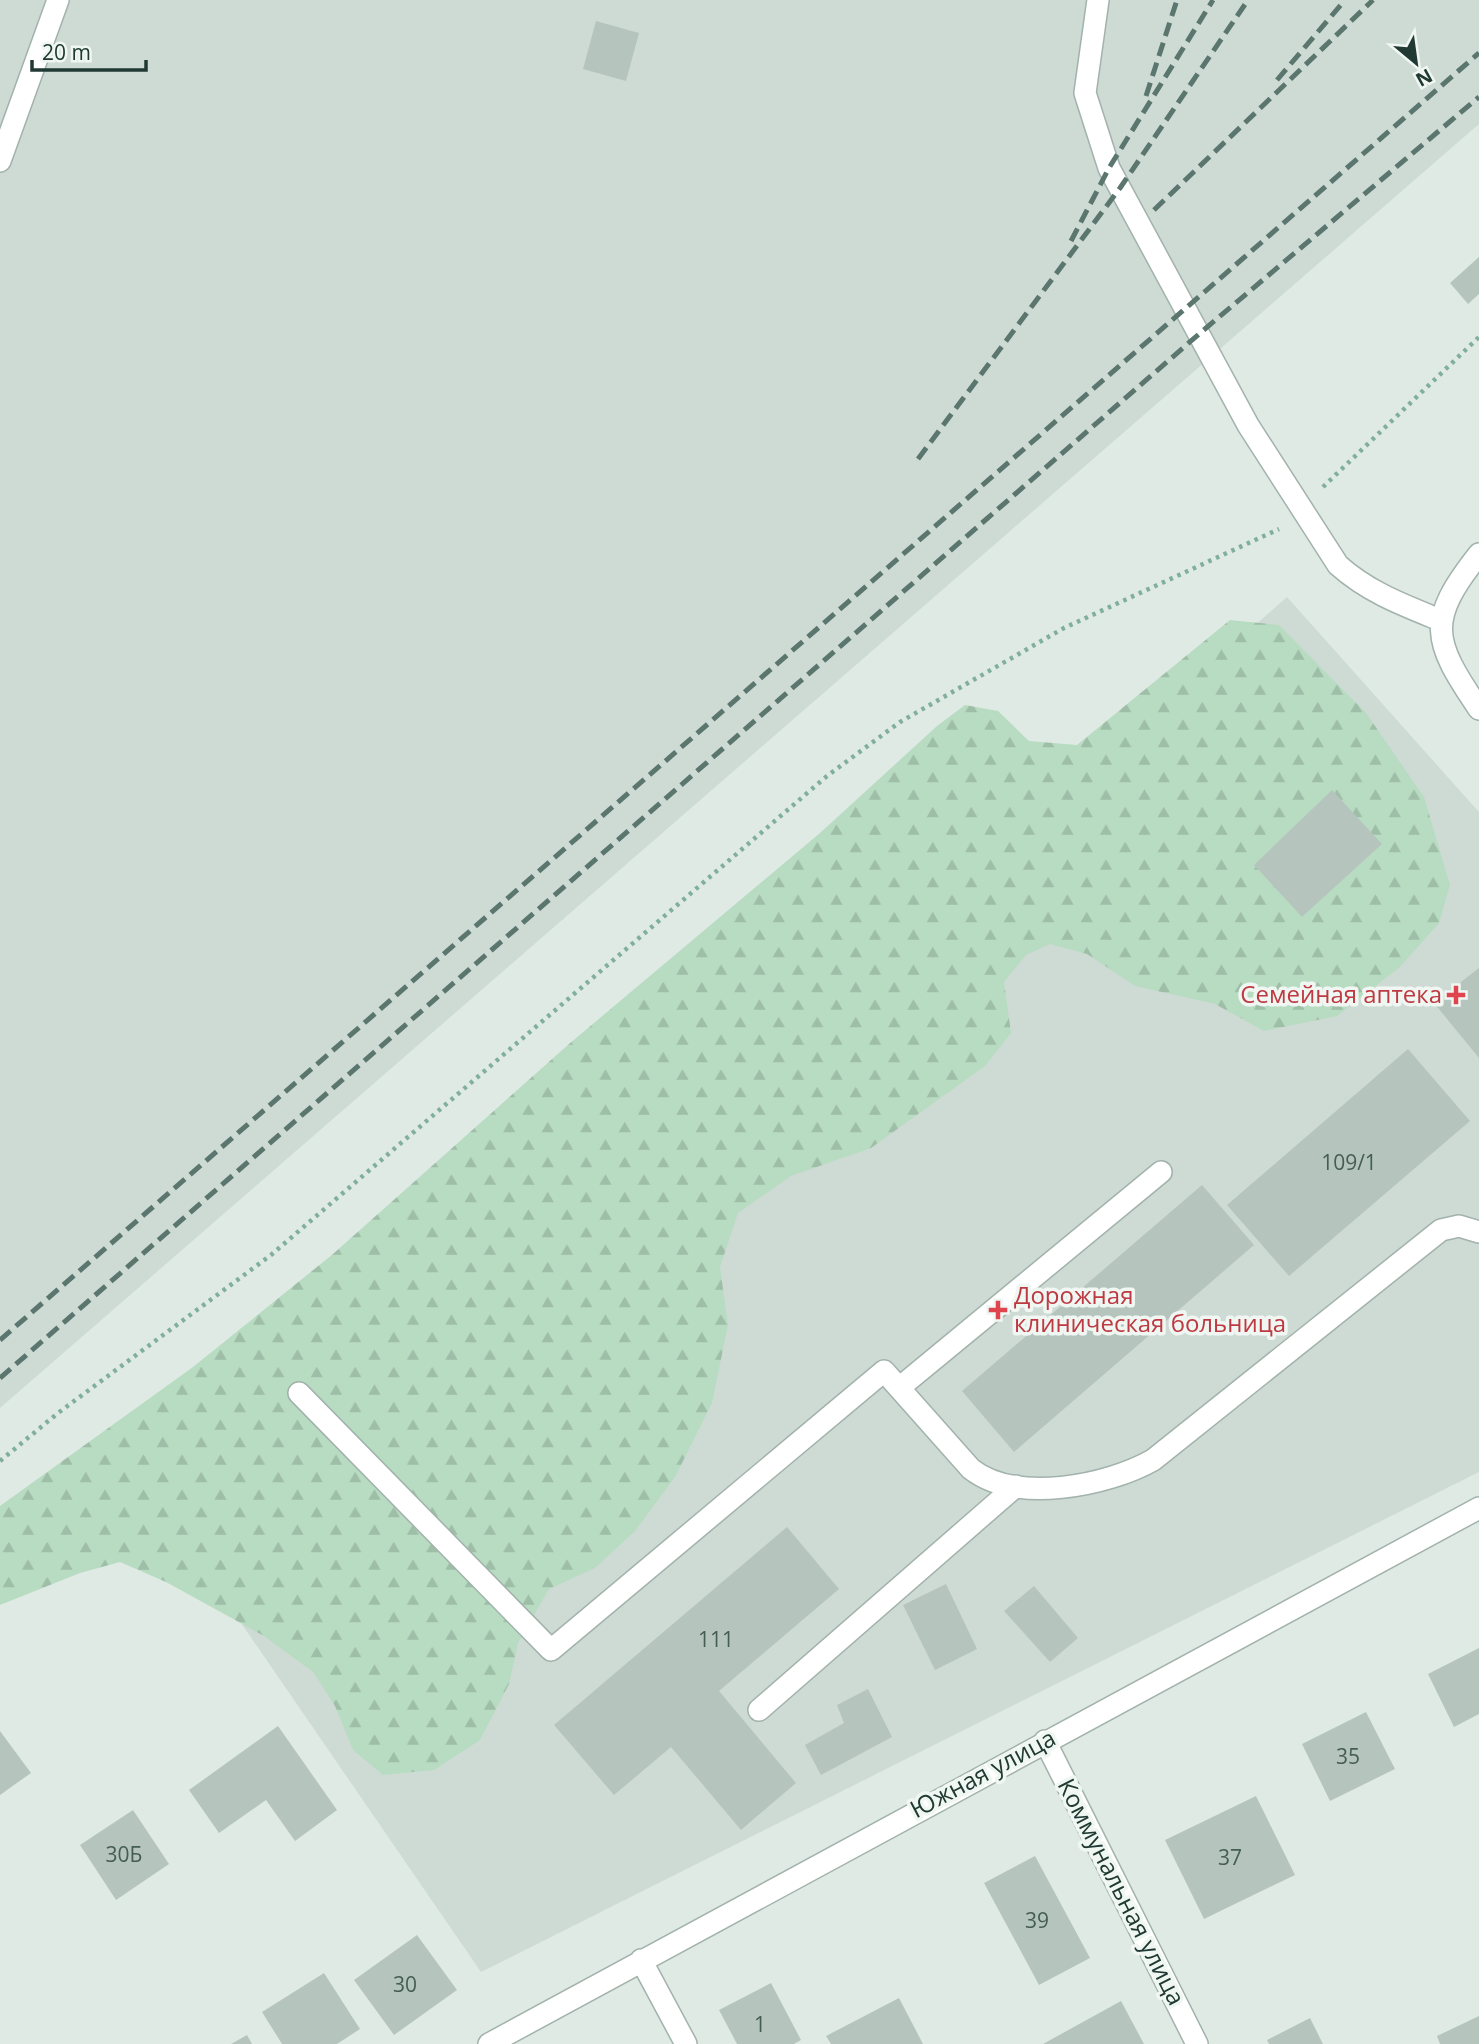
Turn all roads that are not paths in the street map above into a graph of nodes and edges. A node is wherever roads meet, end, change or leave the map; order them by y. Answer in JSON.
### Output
{"nodes":[{"id":1,"x":58,"y":0,"type":"edge"},
{"id":2,"x":1098,"y":0,"type":"edge"},
{"id":3,"x":0,"y":161,"type":"edge"},
{"id":4,"x":1479,"y":554,"type":"edge"},
{"id":5,"x":1440,"y":620,"type":"junction"},
{"id":6,"x":1479,"y":709,"type":"edge"},
{"id":7,"x":1161,"y":1172,"type":"dead end"},
{"id":8,"x":1479,"y":1232,"type":"edge"},
{"id":9,"x":899,"y":1388,"type":"junction"},
{"id":10,"x":299,"y":1393,"type":"dead end"},
{"id":11,"x":1016,"y":1486,"type":"junction"},
{"id":12,"x":1479,"y":1508,"type":"edge"},
{"id":13,"x":760,"y":1710,"type":"dead end"},
{"id":14,"x":1045,"y":1741,"type":"junction"},
{"id":15,"x":640,"y":1960,"type":"junction"},
{"id":16,"x":489,"y":2044,"type":"edge"},
{"id":17,"x":686,"y":2044,"type":"edge"},
{"id":18,"x":1197,"y":2044,"type":"edge"}],
"edges":[{"from":1,"to":3,"type":"street"},
{"from":2,"to":5,"type":"street"},
{"from":4,"to":5,"type":"street"},
{"from":5,"to":6,"type":"street"},
{"from":7,"to":9,"type":"street"},
{"from":8,"to":11,"type":"street"},
{"from":9,"to":10,"type":"street"},
{"from":9,"to":11,"type":"street"},
{"from":11,"to":13,"type":"street"},
{"from":12,"to":14,"type":"street","name":"Южная улица"},
{"from":14,"to":15,"type":"street","name":"Южная улица"},
{"from":14,"to":18,"type":"street","name":"Коммунальная улица"},
{"from":15,"to":16,"type":"street","name":"Южная улица"},
{"from":15,"to":17,"type":"street"}]}
